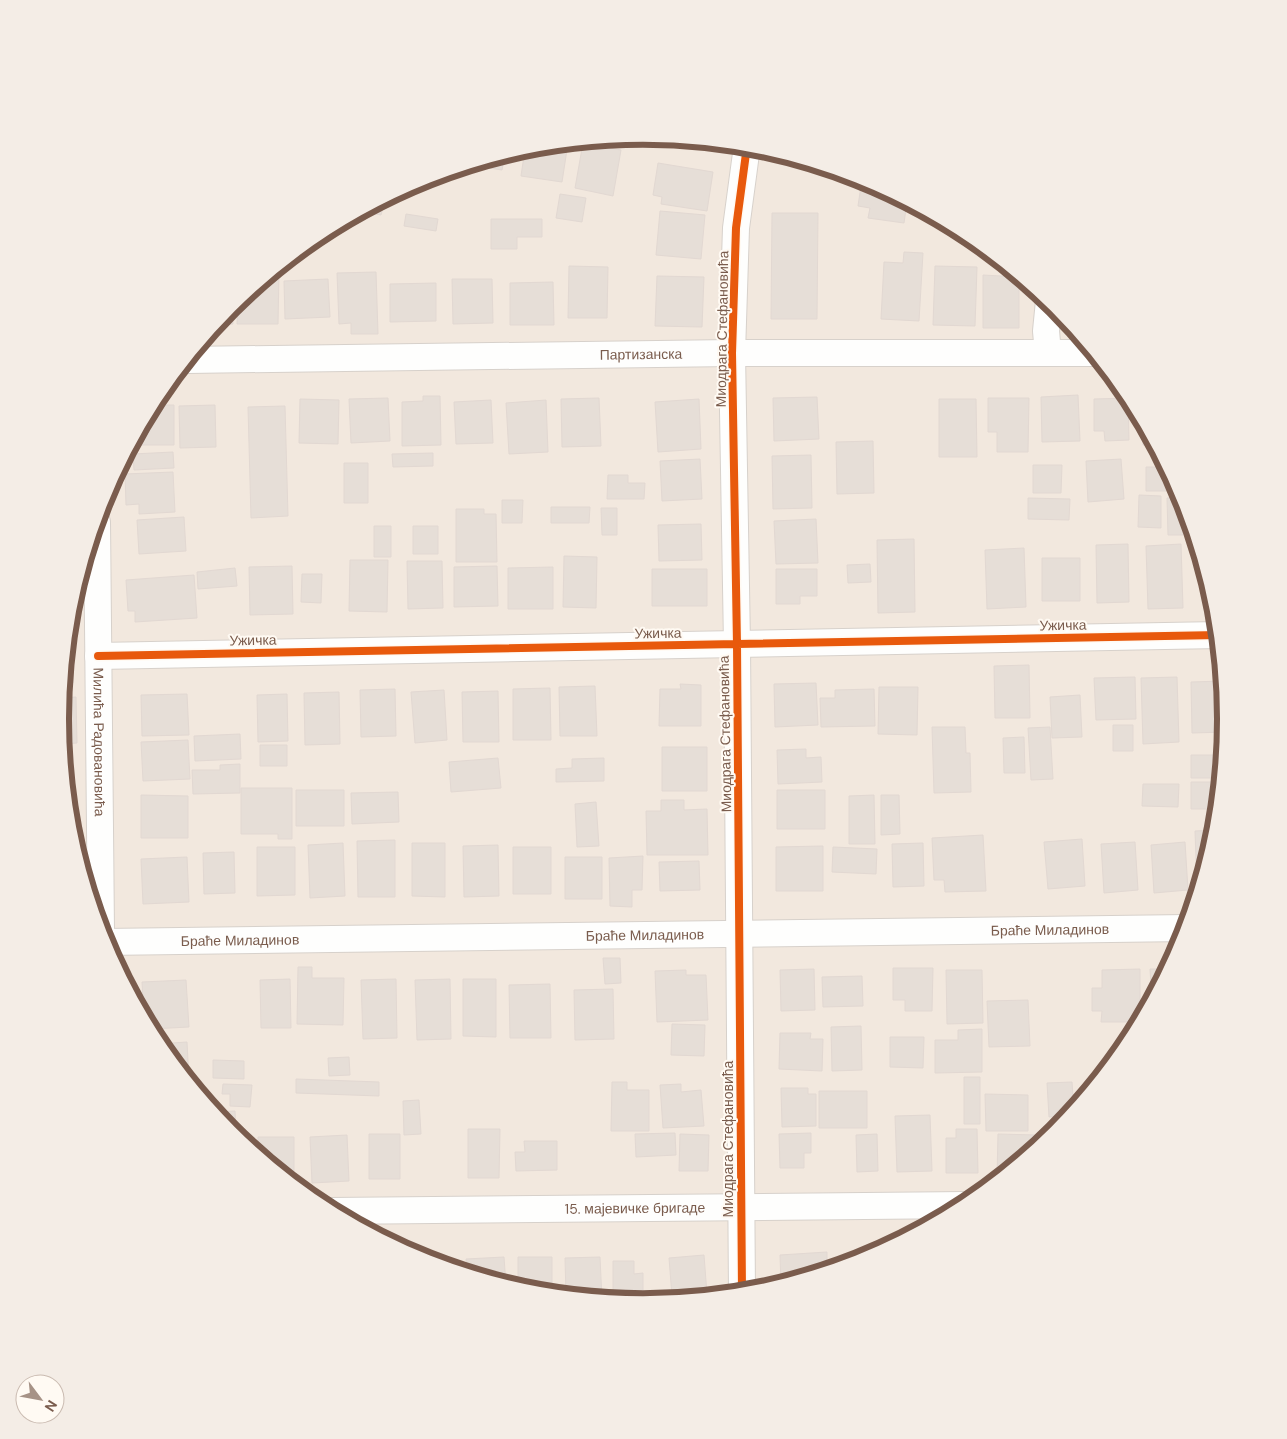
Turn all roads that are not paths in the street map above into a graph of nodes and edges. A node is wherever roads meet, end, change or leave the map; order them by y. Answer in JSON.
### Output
{"nodes":[{"id":1,"x":746,"y":154,"type":"edge"},
{"id":2,"x":1048,"y":311,"type":"edge"},
{"id":3,"x":732,"y":353,"type":"junction"},
{"id":4,"x":1048,"y":353,"type":"junction"},
{"id":5,"x":1086,"y":353,"type":"edge"},
{"id":6,"x":196,"y":360,"type":"edge"},
{"id":7,"x":97,"y":541,"type":"edge"},
{"id":8,"x":1212,"y":635,"type":"edge"},
{"id":9,"x":737,"y":644,"type":"junction"},
{"id":10,"x":98,"y":656,"type":"junction"},
{"id":11,"x":101,"y":908,"type":"edge"},
{"id":12,"x":1178,"y":928,"type":"edge"},
{"id":13,"x":740,"y":935,"type":"junction"},
{"id":14,"x":114,"y":942,"type":"edge"},
{"id":15,"x":950,"y":1205,"type":"edge"},
{"id":16,"x":740,"y":1208,"type":"junction"},
{"id":17,"x":346,"y":1211,"type":"edge"},
{"id":18,"x":742,"y":1285,"type":"edge"}],
"edges":[{"from":1,"to":3,"type":"street","name":"Миодрага Стефановића"},
{"from":2,"to":4,"type":"street"},
{"from":3,"to":4,"type":"street","name":"Партизанска"},
{"from":3,"to":6,"type":"street","name":"Партизанска"},
{"from":3,"to":9,"type":"street","name":"Миодрага Стефановића"},
{"from":4,"to":5,"type":"street","name":"Партизанска"},
{"from":7,"to":10,"type":"street","name":"Милића Радовановића"},
{"from":8,"to":9,"type":"street","name":"Ужичка"},
{"from":9,"to":10,"type":"street","name":"Ужичка"},
{"from":9,"to":13,"type":"street","name":"Миодрага Стефановића"},
{"from":10,"to":11,"type":"street","name":"Милића Радовановића"},
{"from":12,"to":13,"type":"street","name":"Браће Миладинов"},
{"from":13,"to":14,"type":"street","name":"Браће Миладинов"},
{"from":13,"to":16,"type":"street","name":"Миодрага Стефановића"},
{"from":15,"to":16,"type":"street","name":"15. мајевичке бригаде"},
{"from":16,"to":17,"type":"street","name":"15. мајевичке бригаде"},
{"from":16,"to":18,"type":"street","name":"Миодрага Стефановића"}]}
